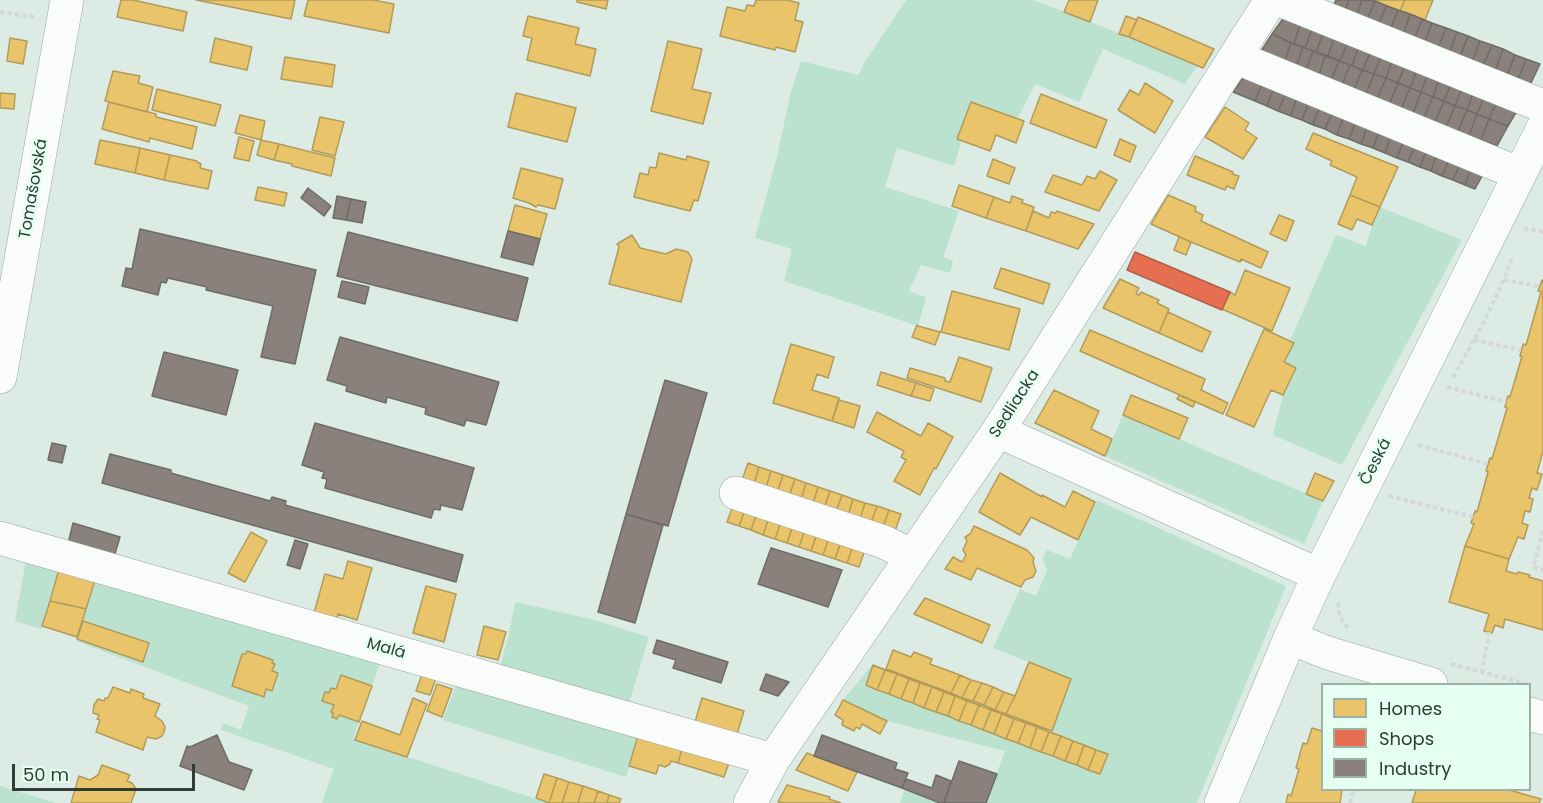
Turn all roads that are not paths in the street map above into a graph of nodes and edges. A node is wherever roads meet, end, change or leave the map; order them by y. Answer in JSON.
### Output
{"nodes":[{"id":1,"x":67,"y":0,"type":"edge"},
{"id":2,"x":1272,"y":0,"type":"edge"},
{"id":3,"x":1280,"y":0,"type":"edge"},
{"id":4,"x":1235,"y":57,"type":"junction"},
{"id":5,"x":1543,"y":106,"type":"edge"},
{"id":6,"x":1543,"y":128,"type":"edge"},
{"id":7,"x":1520,"y":174,"type":"junction"},
{"id":8,"x":0,"y":234,"type":"edge"},
{"id":9,"x":18,"y":281,"type":"junction"},
{"id":10,"x":0,"y":377,"type":"edge"},
{"id":11,"x":998,"y":431,"type":"junction"},
{"id":12,"x":736,"y":493,"type":"dead end"},
{"id":13,"x":0,"y":538,"type":"edge"},
{"id":14,"x":912,"y":556,"type":"junction"},
{"id":15,"x":1329,"y":586,"type":"junction"},
{"id":16,"x":1290,"y":638,"type":"junction"},
{"id":17,"x":1440,"y":674,"type":"edge"},
{"id":18,"x":773,"y":760,"type":"junction"},
{"id":19,"x":750,"y":803,"type":"edge"},
{"id":20,"x":1221,"y":803,"type":"edge"}],
"edges":[{"from":1,"to":9,"type":"street","name":"Tomašovská"},
{"from":2,"to":4,"type":"street","name":"Sedliacka"},
{"from":3,"to":5,"type":"street"},
{"from":4,"to":7,"type":"street"},
{"from":4,"to":11,"type":"street","name":"Sedliacka"},
{"from":6,"to":7,"type":"street","name":"Česká"},
{"from":7,"to":15,"type":"street","name":"Česká"},
{"from":8,"to":9,"type":"street"},
{"from":9,"to":10,"type":"street","name":"Tomašovská"},
{"from":11,"to":14,"type":"street","name":"Sedliacka"},
{"from":11,"to":15,"type":"street"},
{"from":12,"to":14,"type":"street"},
{"from":13,"to":18,"type":"street","name":"Malá"},
{"from":14,"to":18,"type":"street","name":"Sedliacka"},
{"from":15,"to":16,"type":"street","name":"Česká"},
{"from":16,"to":17,"type":"street"},
{"from":16,"to":20,"type":"street","name":"Česká"},
{"from":18,"to":19,"type":"street","name":"Sedliacka"}]}
